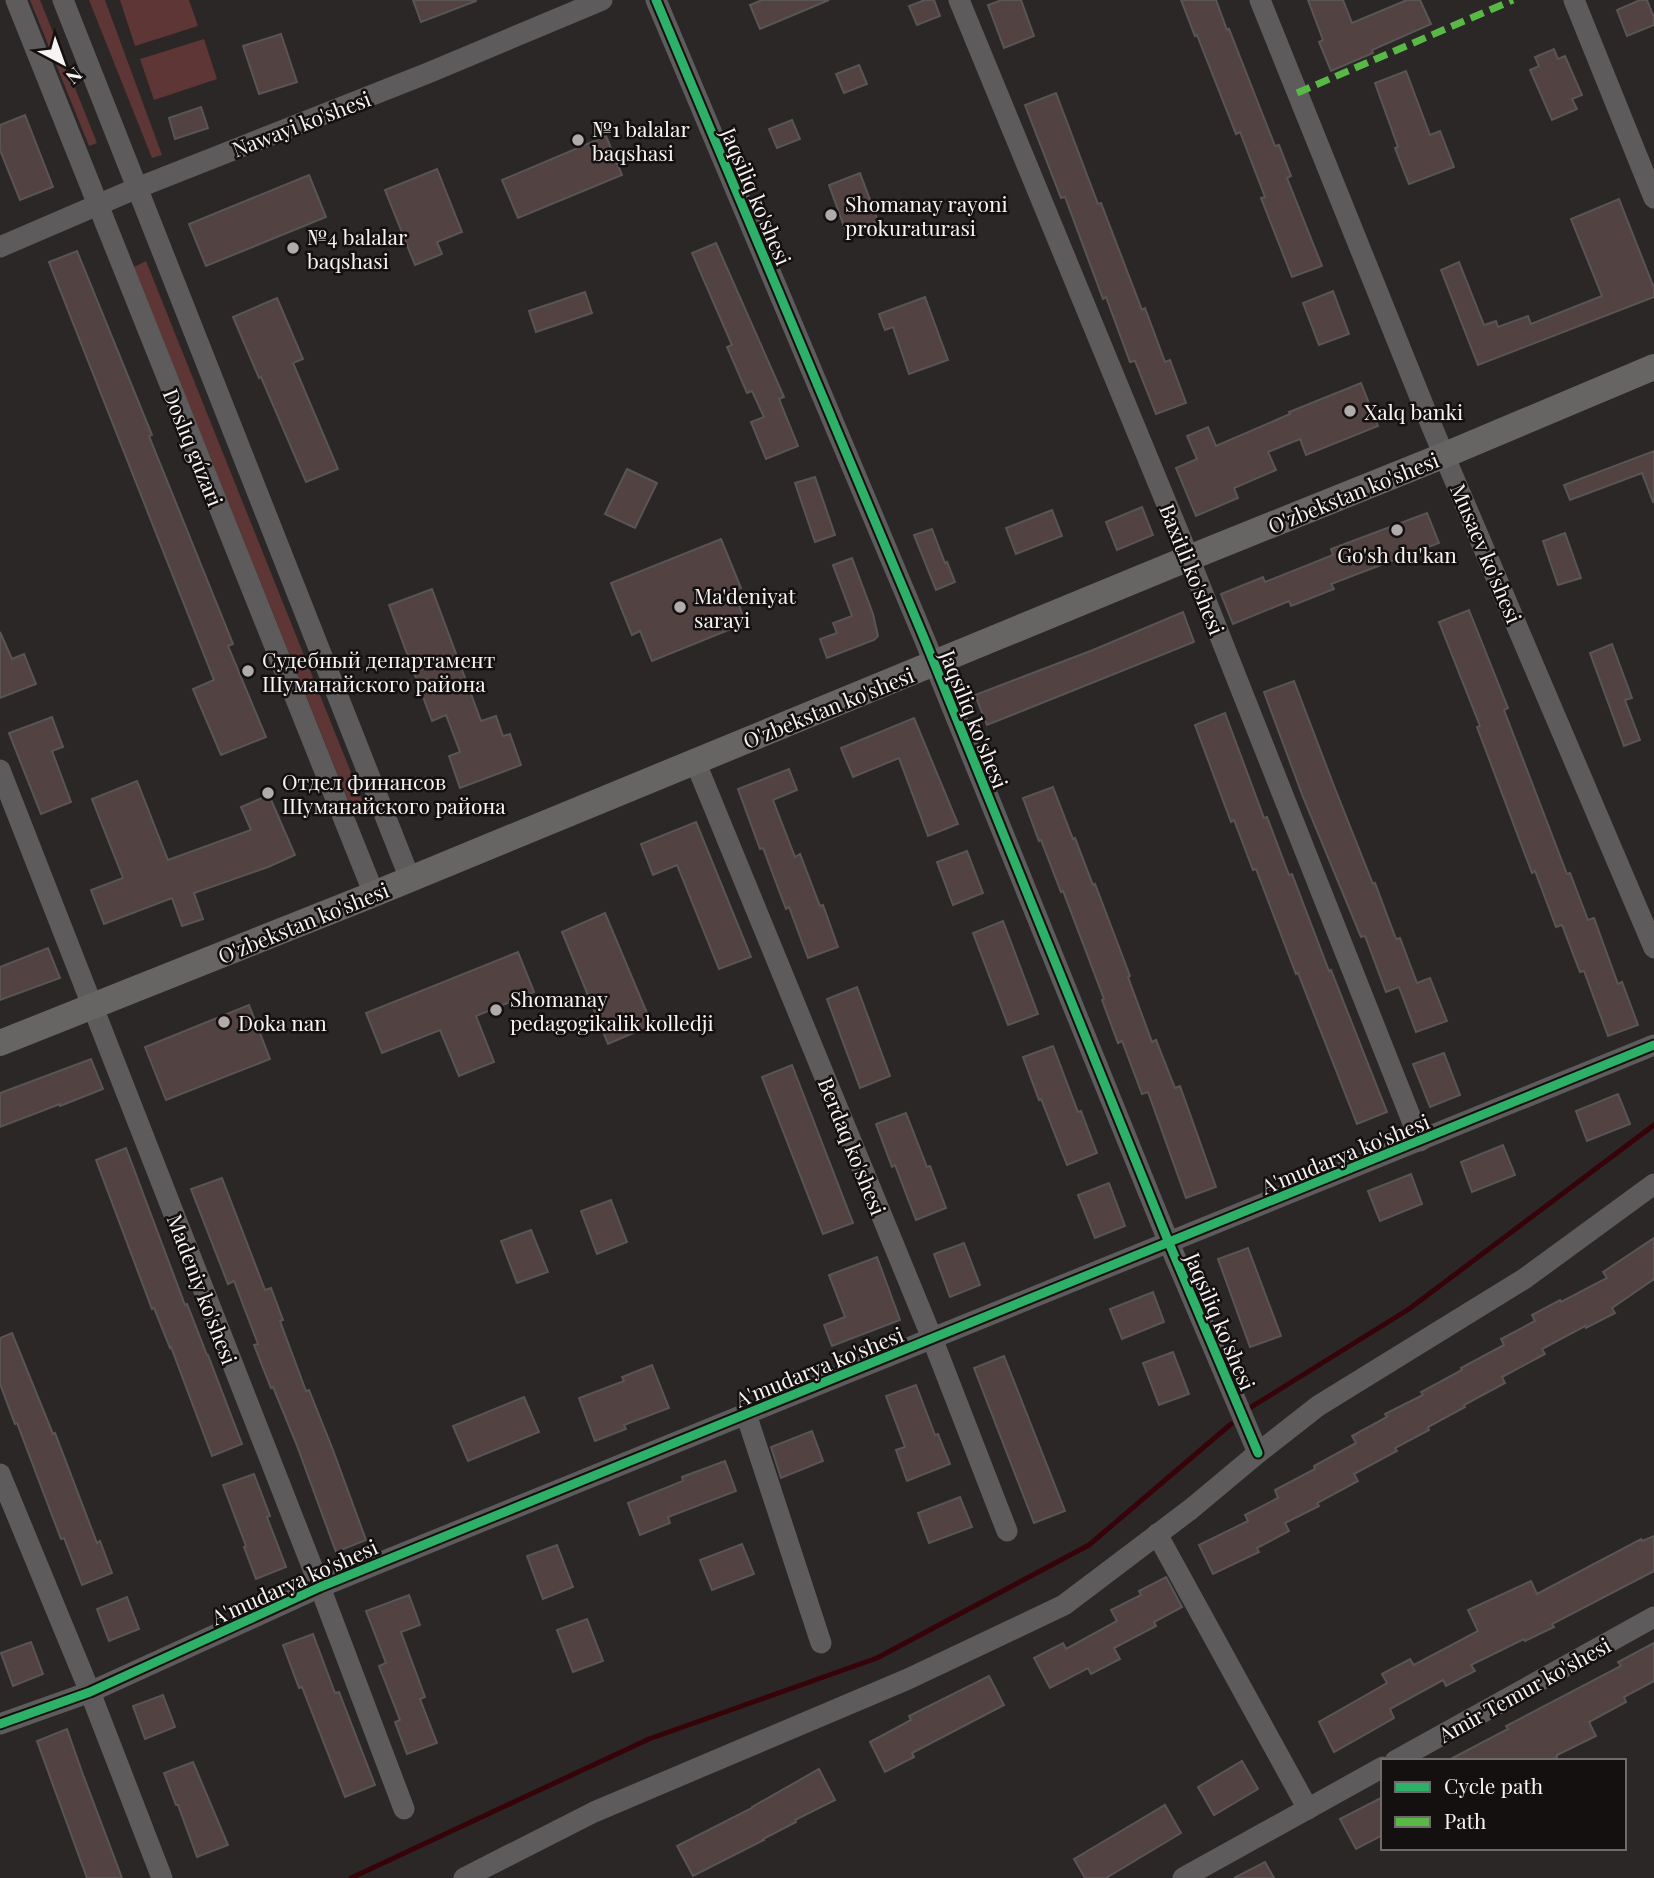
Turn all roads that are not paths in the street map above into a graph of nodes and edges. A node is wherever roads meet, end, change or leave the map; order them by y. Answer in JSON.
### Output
{"nodes":[{"id":1,"x":16,"y":0,"type":"edge"},
{"id":2,"x":63,"y":0,"type":"edge"},
{"id":3,"x":603,"y":0,"type":"edge"},
{"id":4,"x":656,"y":0,"type":"edge"},
{"id":5,"x":959,"y":0,"type":"edge"},
{"id":6,"x":1260,"y":0,"type":"edge"},
{"id":7,"x":1574,"y":0,"type":"edge"},
{"id":8,"x":137,"y":188,"type":"junction"},
{"id":9,"x":1654,"y":198,"type":"edge"},
{"id":10,"x":97,"y":206,"type":"junction"},
{"id":11,"x":0,"y":247,"type":"edge"},
{"id":12,"x":1654,"y":366,"type":"edge"},
{"id":13,"x":1446,"y":455,"type":"junction"},
{"id":14,"x":1189,"y":558,"type":"junction"},
{"id":15,"x":933,"y":663,"type":"junction"},
{"id":16,"x":695,"y":761,"type":"junction"},
{"id":17,"x":0,"y":770,"type":"edge"},
{"id":18,"x":388,"y":824,"type":"junction"},
{"id":19,"x":352,"y":838,"type":"junction"},
{"id":20,"x":410,"y":879,"type":"junction"},
{"id":21,"x":374,"y":894,"type":"junction"},
{"id":22,"x":1654,"y":948,"type":"edge"},
{"id":23,"x":92,"y":1007,"type":"junction"},
{"id":24,"x":0,"y":1043,"type":"edge"},
{"id":25,"x":1654,"y":1045,"type":"edge"},
{"id":26,"x":1420,"y":1141,"type":"junction"},
{"id":27,"x":1654,"y":1184,"type":"edge"},
{"id":28,"x":1169,"y":1243,"type":"junction"},
{"id":29,"x":932,"y":1338,"type":"junction"},
{"id":30,"x":746,"y":1414,"type":"junction"},
{"id":31,"x":1258,"y":1453,"type":"junction"},
{"id":32,"x":0,"y":1474,"type":"edge"},
{"id":33,"x":1007,"y":1531,"type":"dead end"},
{"id":34,"x":1157,"y":1534,"type":"junction"},
{"id":35,"x":320,"y":1587,"type":"junction"},
{"id":36,"x":1654,"y":1617,"type":"edge"},
{"id":37,"x":821,"y":1643,"type":"dead end"},
{"id":38,"x":90,"y":1692,"type":"junction"},
{"id":39,"x":0,"y":1724,"type":"edge"},
{"id":40,"x":1399,"y":1759,"type":"edge"},
{"id":41,"x":1381,"y":1768,"type":"edge"},
{"id":42,"x":404,"y":1809,"type":"dead end"},
{"id":43,"x":1308,"y":1809,"type":"junction"},
{"id":44,"x":162,"y":1878,"type":"edge"},
{"id":45,"x":464,"y":1878,"type":"edge"},
{"id":46,"x":1183,"y":1878,"type":"edge"}],
"edges":[{"from":1,"to":10,"type":"street","name":"Doslıq gúzari"},
{"from":2,"to":8,"type":"street","name":"Doslıq gúzari"},
{"from":3,"to":8,"type":"street","name":"Nawayi ko'shesi"},
{"from":4,"to":15,"type":"street","name":"Jaqsiliq ko'shesi"},
{"from":5,"to":14,"type":"street","name":"Baxitli ko'shesi"},
{"from":6,"to":13,"type":"street","name":"Musaev ko'shesi"},
{"from":7,"to":9,"type":"street"},
{"from":8,"to":10,"type":"street","name":"Nawayi ko'shesi"},
{"from":8,"to":18,"type":"street","name":"Doslıq gúzari"},
{"from":10,"to":11,"type":"street","name":"Nawayi ko'shesi"},
{"from":10,"to":19,"type":"street","name":"Doslıq gúzari"},
{"from":12,"to":13,"type":"main road","name":"O'zbekstan ko'shesi"},
{"from":13,"to":14,"type":"main road","name":"O'zbekstan ko'shesi"},
{"from":13,"to":22,"type":"street","name":"Musaev ko'shesi"},
{"from":14,"to":15,"type":"main road","name":"O'zbekstan ko'shesi"},
{"from":14,"to":26,"type":"street","name":"Baxitli ko'shesi"},
{"from":15,"to":16,"type":"main road","name":"O'zbekstan ko'shesi"},
{"from":15,"to":28,"type":"street","name":"Jaqsiliq ko'shesi"},
{"from":16,"to":20,"type":"main road","name":"O'zbekstan ko'shesi"},
{"from":16,"to":29,"type":"street","name":"Berdaq ko'shesi"},
{"from":17,"to":23,"type":"street","name":"Madeniy ko'shesi"},
{"from":18,"to":19,"type":"street"},
{"from":18,"to":20,"type":"street","name":"Doslıq gúzari"},
{"from":19,"to":21,"type":"street","name":"Doslıq gúzari"},
{"from":20,"to":21,"type":"main road","name":"O'zbekstan ko'shesi"},
{"from":21,"to":23,"type":"main road","name":"O'zbekstan ko'shesi"},
{"from":23,"to":24,"type":"main road","name":"O'zbekstan ko'shesi"},
{"from":23,"to":35,"type":"street","name":"Madeniy ko'shesi"},
{"from":25,"to":26,"type":"street","name":"A'mudarya ko'shesi"},
{"from":26,"to":28,"type":"street","name":"A'mudarya ko'shesi"},
{"from":27,"to":31,"type":"street"},
{"from":28,"to":29,"type":"street","name":"A'mudarya ko'shesi"},
{"from":28,"to":31,"type":"street","name":"Jaqsiliq ko'shesi"},
{"from":29,"to":30,"type":"street","name":"A'mudarya ko'shesi"},
{"from":29,"to":33,"type":"street","name":"Berdaq ko'shesi"},
{"from":30,"to":35,"type":"street","name":"A'mudarya ko'shesi"},
{"from":30,"to":37,"type":"street"},
{"from":31,"to":34,"type":"street"},
{"from":32,"to":38,"type":"street"},
{"from":34,"to":43,"type":"street"},
{"from":34,"to":45,"type":"street"},
{"from":35,"to":38,"type":"street","name":"A'mudarya ko'shesi"},
{"from":35,"to":42,"type":"street","name":"Madeniy ko'shesi"},
{"from":36,"to":40,"type":"street","name":"Amir Temur ko'shesi"},
{"from":38,"to":39,"type":"street","name":"A'mudarya ko'shesi"},
{"from":38,"to":44,"type":"street"},
{"from":41,"to":43,"type":"street"},
{"from":43,"to":46,"type":"street"}]}
